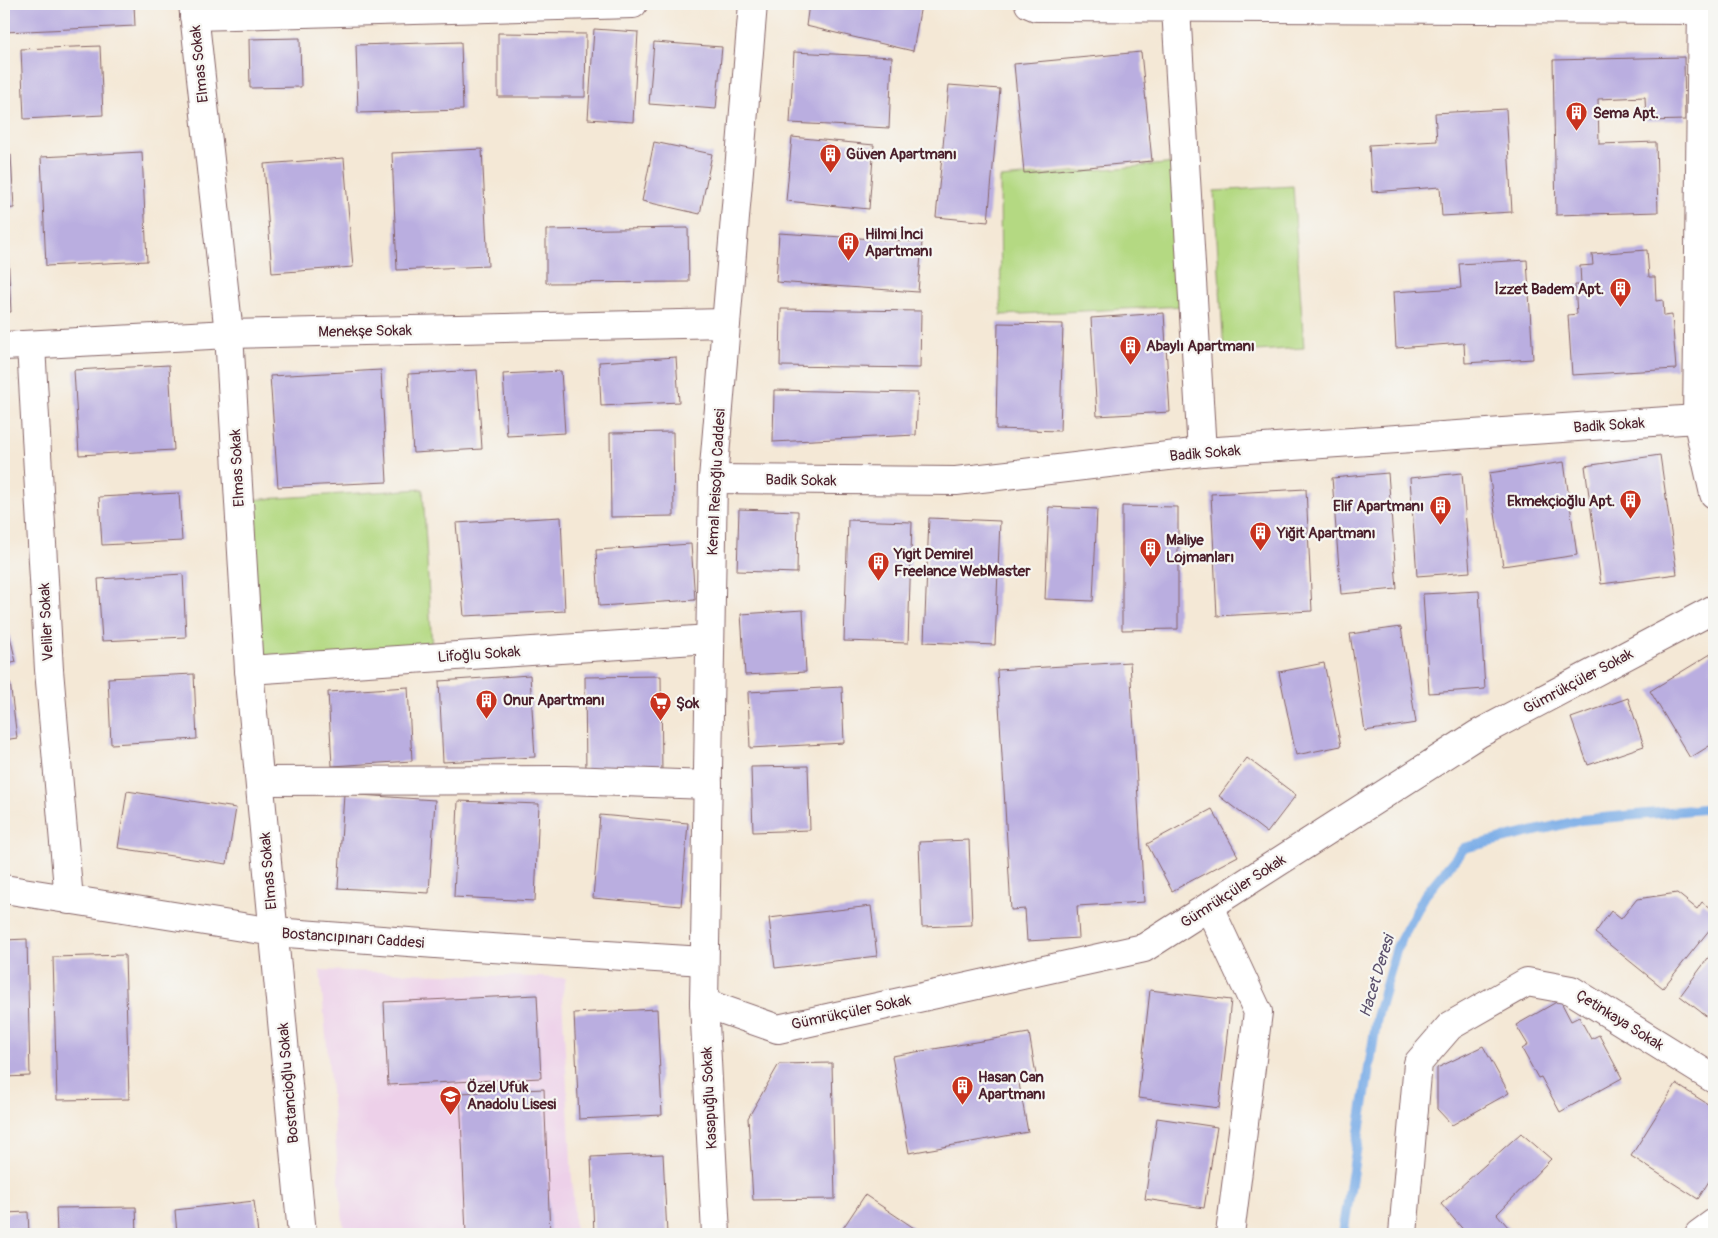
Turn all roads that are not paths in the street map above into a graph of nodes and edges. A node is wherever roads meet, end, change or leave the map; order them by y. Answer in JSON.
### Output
{"nodes":[{"id":1,"x":632,"y":4,"type":"edge"},
{"id":2,"x":753,"y":4,"type":"edge"},
{"id":3,"x":1029,"y":4,"type":"edge"},
{"id":4,"x":1451,"y":6,"type":"edge"},
{"id":5,"x":1176,"y":8,"type":"junction"},
{"id":6,"x":1706,"y":9,"type":"edge"},
{"id":7,"x":194,"y":10,"type":"edge"},
{"id":8,"x":726,"y":323,"type":"junction"},
{"id":9,"x":229,"y":334,"type":"junction"},
{"id":10,"x":31,"y":345,"type":"junction"},
{"id":11,"x":4,"y":346,"type":"edge"},
{"id":12,"x":1697,"y":419,"type":"junction"},
{"id":13,"x":1202,"y":452,"type":"junction"},
{"id":14,"x":713,"y":479,"type":"junction"},
{"id":15,"x":1714,"y":494,"type":"edge"},
{"id":16,"x":1714,"y":609,"type":"edge"},
{"id":17,"x":710,"y":639,"type":"junction"},
{"id":18,"x":249,"y":670,"type":"junction"},
{"id":19,"x":260,"y":781,"type":"junction"},
{"id":20,"x":708,"y":785,"type":"junction"},
{"id":21,"x":4,"y":889,"type":"edge"},
{"id":22,"x":69,"y":900,"type":"junction"},
{"id":23,"x":1209,"y":907,"type":"junction"},
{"id":24,"x":274,"y":932,"type":"junction"},
{"id":25,"x":704,"y":962,"type":"junction"},
{"id":26,"x":704,"y":1003,"type":"junction"},
{"id":27,"x":1714,"y":1079,"type":"edge"},
{"id":28,"x":1714,"y":1224,"type":"edge"},
{"id":29,"x":723,"y":1229,"type":"edge"},
{"id":30,"x":302,"y":1234,"type":"edge"},
{"id":31,"x":1230,"y":1234,"type":"edge"},
{"id":32,"x":1403,"y":1234,"type":"edge"},
{"id":33,"x":1699,"y":1234,"type":"edge"}],
"edges":[{"from":1,"to":7,"type":"street"},
{"from":2,"to":8,"type":"street","name":"Kemal Reisoğlu Caddesi"},
{"from":3,"to":5,"type":"street"},
{"from":4,"to":5,"type":"street"},
{"from":4,"to":6,"type":"street"},
{"from":5,"to":13,"type":"street"},
{"from":6,"to":12,"type":"street"},
{"from":7,"to":9,"type":"street","name":"Elmas Sokak"},
{"from":8,"to":9,"type":"street","name":"Menekşe Sokak"},
{"from":8,"to":14,"type":"street","name":"Kemal Reisoğlu Caddesi"},
{"from":9,"to":10,"type":"street","name":"Menekşe Sokak"},
{"from":9,"to":18,"type":"street","name":"Elmas Sokak"},
{"from":10,"to":11,"type":"street","name":"Menekşe Sokak"},
{"from":10,"to":22,"type":"street","name":"Veliler Sokak"},
{"from":12,"to":13,"type":"street","name":"Badik Sokak"},
{"from":12,"to":15,"type":"street"},
{"from":13,"to":14,"type":"street","name":"Badik Sokak"},
{"from":14,"to":17,"type":"street","name":"Kemal Reisoğlu Caddesi"},
{"from":16,"to":23,"type":"street","name":"Gümrükçüler Sokak"},
{"from":17,"to":18,"type":"street","name":"Lifoğlu Sokak"},
{"from":17,"to":20,"type":"street","name":"Kemal Reisoğlu Caddesi"},
{"from":18,"to":19,"type":"street","name":"Elmas Sokak"},
{"from":19,"to":20,"type":"street"},
{"from":19,"to":24,"type":"street","name":"Elmas Sokak"},
{"from":20,"to":25,"type":"street","name":"Kemal Reisoğlu Caddesi"},
{"from":21,"to":22,"type":"street","name":"Bostancıpınarı Caddesi"},
{"from":22,"to":24,"type":"street","name":"Bostancıpınarı Caddesi"},
{"from":23,"to":26,"type":"street","name":"Gümrükçüler Sokak"},
{"from":23,"to":31,"type":"street"},
{"from":24,"to":25,"type":"street","name":"Bostancıpınarı Caddesi"},
{"from":24,"to":30,"type":"street","name":"Bostancioğlu Sokak"},
{"from":25,"to":26,"type":"street","name":"Kasapuğlu Sokak"},
{"from":26,"to":29,"type":"street","name":"Kasapuğlu Sokak"},
{"from":27,"to":32,"type":"street","name":"Çetinkaya Sokak"},
{"from":28,"to":33,"type":"street"}]}
